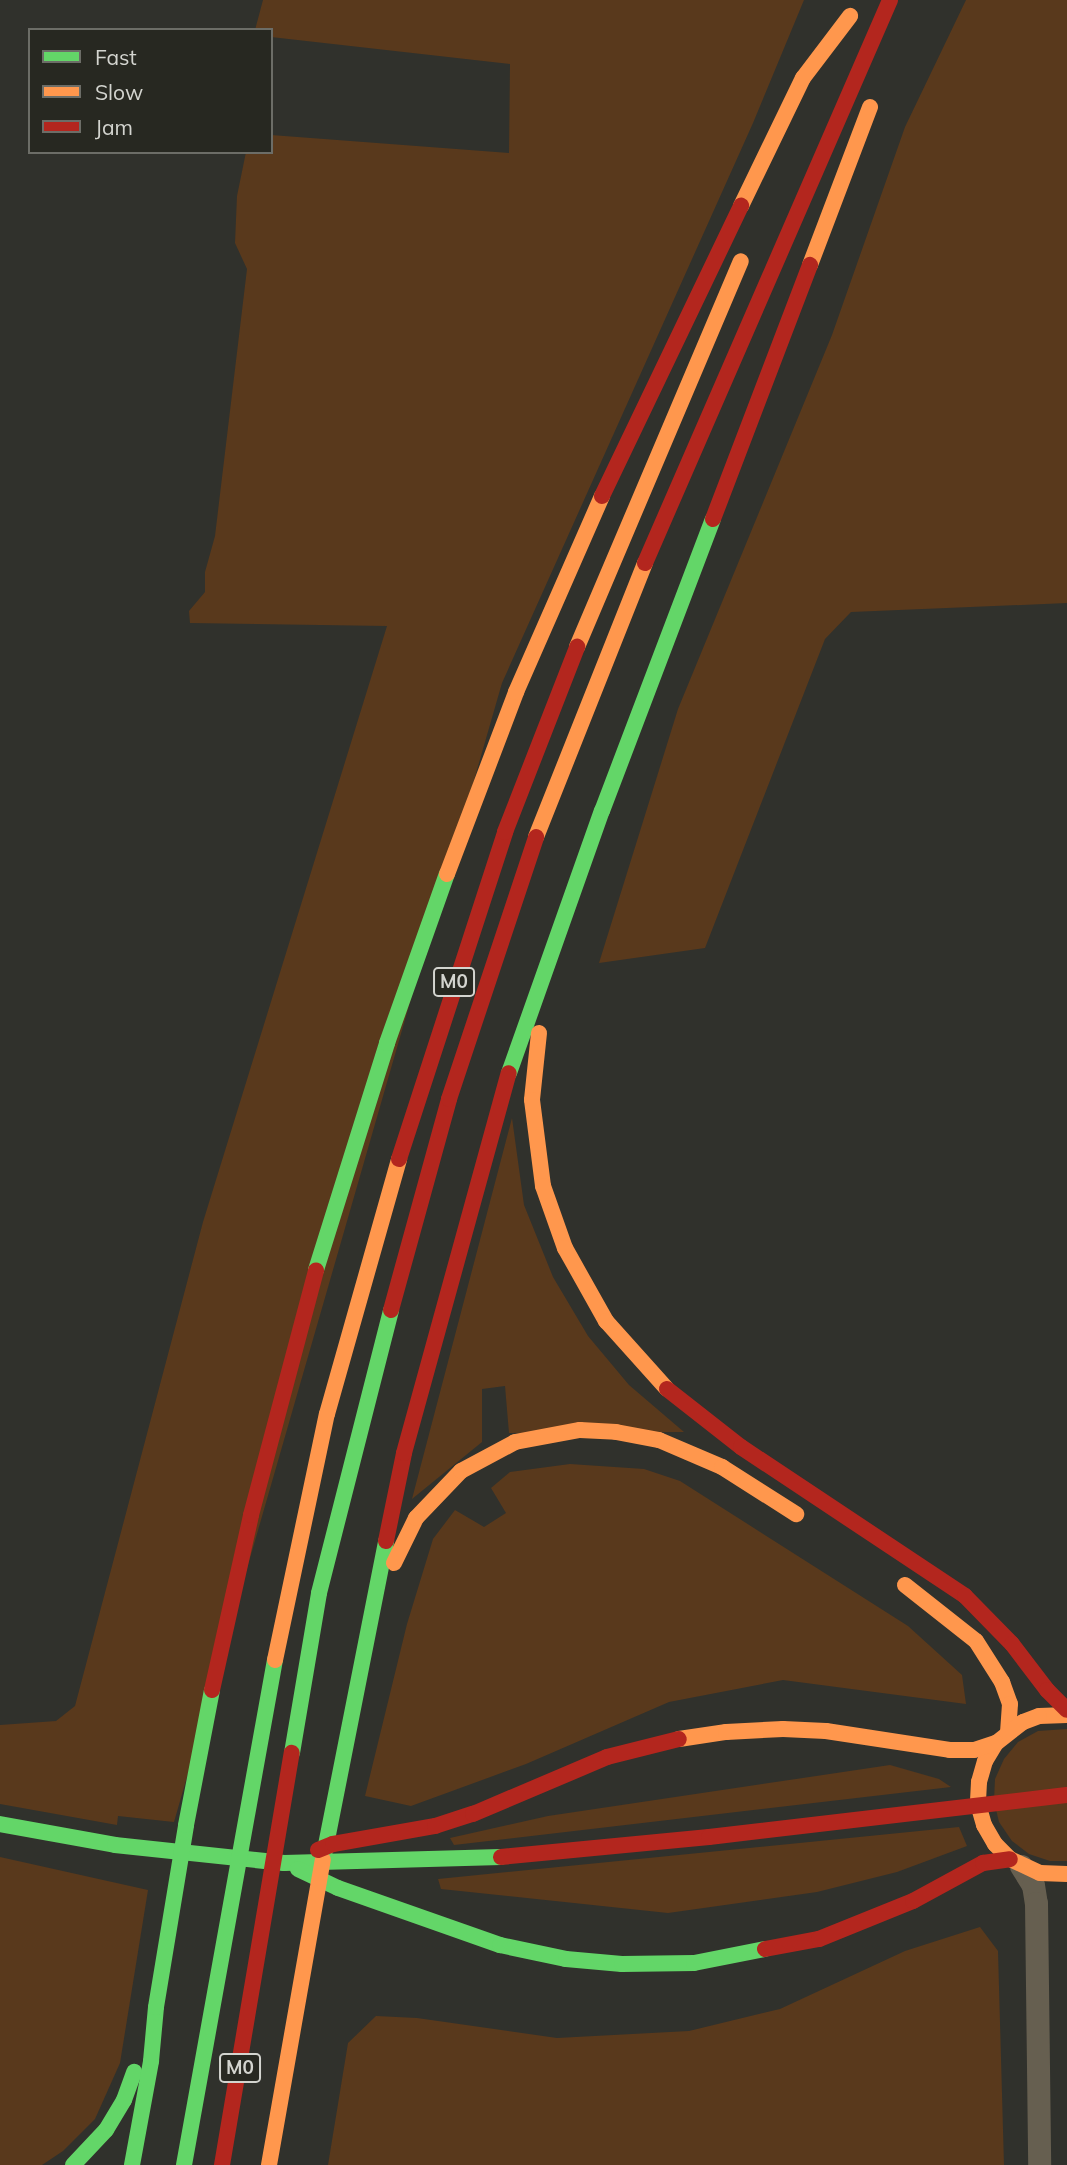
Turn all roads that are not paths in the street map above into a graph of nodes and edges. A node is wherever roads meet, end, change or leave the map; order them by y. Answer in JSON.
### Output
{"nodes":[{"id":1,"x":857,"y":0,"type":"edge"},
{"id":2,"x":890,"y":0,"type":"edge"},
{"id":3,"x":850,"y":16,"type":"junction"},
{"id":4,"x":818,"y":89,"type":"dead end"},
{"id":5,"x":876,"y":90,"type":"dead end"},
{"id":6,"x":747,"y":248,"type":"dead end"},
{"id":7,"x":552,"y":951,"type":"junction"},
{"id":8,"x":812,"y":1525,"type":"dead end"},
{"id":9,"x":891,"y":1575,"type":"dead end"},
{"id":10,"x":370,"y":1616,"type":"junction"},
{"id":11,"x":1067,"y":1712,"type":"edge"},
{"id":12,"x":1009,"y":1731,"type":"junction"},
{"id":13,"x":996,"y":1743,"type":"junction"},
{"id":14,"x":1067,"y":1795,"type":"edge"},
{"id":15,"x":0,"y":1824,"type":"edge"},
{"id":16,"x":284,"y":1863,"type":"junction"},
{"id":17,"x":1016,"y":1863,"type":"junction"},
{"id":18,"x":1067,"y":1874,"type":"edge"},
{"id":19,"x":156,"y":2007,"type":"junction"},
{"id":20,"x":73,"y":2165,"type":"edge"},
{"id":21,"x":132,"y":2165,"type":"edge"},
{"id":22,"x":184,"y":2165,"type":"edge"},
{"id":23,"x":222,"y":2165,"type":"edge"},
{"id":24,"x":270,"y":2165,"type":"edge"},
{"id":25,"x":1039,"y":2165,"type":"edge"}],
"edges":[{"from":1,"to":3,"type":"main road"},
{"from":2,"to":23,"type":"main road","number":"M0"},
{"from":3,"to":4,"type":"main road"},
{"from":3,"to":19,"type":"main road"},
{"from":5,"to":7,"type":"main road"},
{"from":6,"to":22,"type":"main road","number":"M0"},
{"from":7,"to":10,"type":"main road"},
{"from":7,"to":11,"type":"main road"},
{"from":8,"to":10,"type":"main road"},
{"from":9,"to":12,"type":"main road"},
{"from":10,"to":24,"type":"main road"},
{"from":11,"to":12,"type":"main road"},
{"from":12,"to":13,"type":"main road"},
{"from":13,"to":16,"type":"main road"},
{"from":13,"to":17,"type":"main road"},
{"from":14,"to":16,"type":"main road"},
{"from":15,"to":16,"type":"main road"},
{"from":16,"to":17,"type":"main road"},
{"from":17,"to":18,"type":"main road"},
{"from":17,"to":25,"type":"street"},
{"from":19,"to":20,"type":"main road"},
{"from":19,"to":21,"type":"main road"}]}
